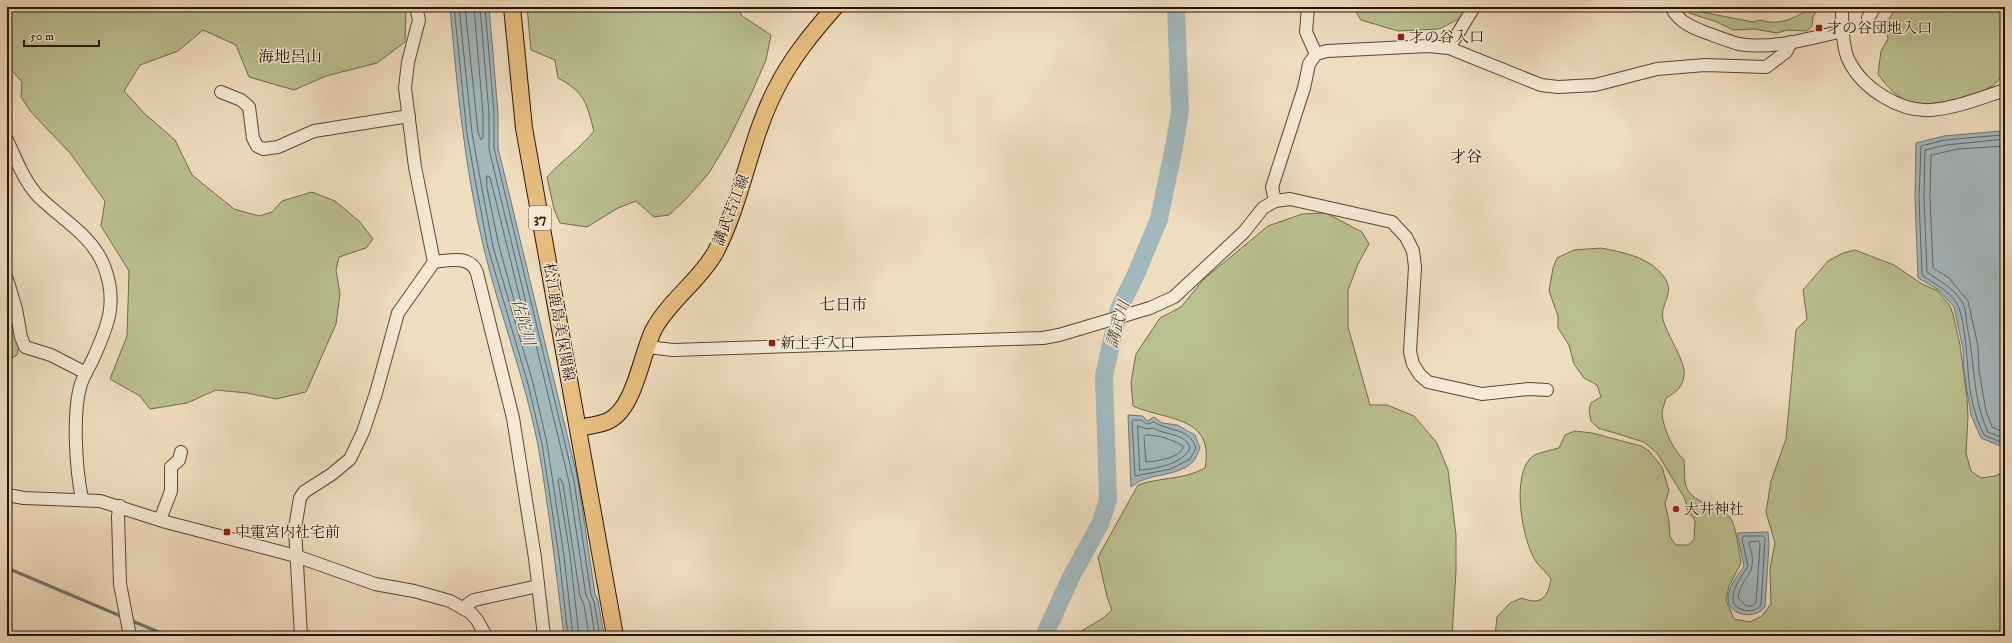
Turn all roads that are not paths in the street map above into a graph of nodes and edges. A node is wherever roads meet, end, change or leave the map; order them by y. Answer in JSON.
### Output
{"nodes":[{"id":1,"x":416,"y":7,"type":"edge"},
{"id":2,"x":512,"y":7,"type":"edge"},
{"id":3,"x":835,"y":7,"type":"edge"},
{"id":4,"x":1308,"y":7,"type":"edge"},
{"id":5,"x":1474,"y":7,"type":"edge"},
{"id":6,"x":1671,"y":7,"type":"edge"},
{"id":7,"x":1842,"y":7,"type":"edge"},
{"id":8,"x":1875,"y":7,"type":"edge"},
{"id":9,"x":1868,"y":18,"type":"dead end"},
{"id":10,"x":1842,"y":31,"type":"junction"},
{"id":11,"x":1790,"y":42,"type":"junction"},
{"id":12,"x":1450,"y":48,"type":"junction"},
{"id":13,"x":1316,"y":54,"type":"junction"},
{"id":14,"x":2005,"y":90,"type":"edge"},
{"id":15,"x":221,"y":92,"type":"dead end"},
{"id":16,"x":409,"y":116,"type":"junction"},
{"id":17,"x":8,"y":147,"type":"edge"},
{"id":18,"x":1275,"y":201,"type":"junction"},
{"id":19,"x":434,"y":262,"type":"junction"},
{"id":20,"x":7,"y":279,"type":"edge"},
{"id":21,"x":647,"y":347,"type":"junction"},
{"id":22,"x":86,"y":373,"type":"junction"},
{"id":23,"x":1547,"y":390,"type":"dead end"},
{"id":24,"x":578,"y":428,"type":"junction"},
{"id":25,"x":181,"y":452,"type":"dead end"},
{"id":26,"x":7,"y":495,"type":"edge"},
{"id":27,"x":82,"y":498,"type":"junction"},
{"id":28,"x":120,"y":506,"type":"junction"},
{"id":29,"x":160,"y":520,"type":"junction"},
{"id":30,"x":296,"y":556,"type":"junction"},
{"id":31,"x":538,"y":586,"type":"junction"},
{"id":32,"x":464,"y":607,"type":"junction"},
{"id":33,"x":130,"y":636,"type":"edge"},
{"id":34,"x":301,"y":636,"type":"edge"},
{"id":35,"x":486,"y":636,"type":"edge"},
{"id":36,"x":544,"y":636,"type":"edge"},
{"id":37,"x":616,"y":636,"type":"edge"}],
"edges":[{"from":1,"to":16,"type":"street"},
{"from":2,"to":24,"type":"main road","name":"松江鹿島美保関線","number":"37"},
{"from":3,"to":21,"type":"main road","name":"講武古江線"},
{"from":4,"to":13,"type":"street"},
{"from":5,"to":12,"type":"street"},
{"from":6,"to":11,"type":"street"},
{"from":7,"to":10,"type":"street"},
{"from":8,"to":9,"type":"street"},
{"from":10,"to":11,"type":"street"},
{"from":10,"to":14,"type":"street"},
{"from":11,"to":12,"type":"street"},
{"from":12,"to":13,"type":"street"},
{"from":13,"to":18,"type":"street"},
{"from":15,"to":16,"type":"street"},
{"from":16,"to":19,"type":"street"},
{"from":17,"to":22,"type":"street"},
{"from":18,"to":21,"type":"street"},
{"from":18,"to":23,"type":"street"},
{"from":19,"to":30,"type":"street"},
{"from":19,"to":31,"type":"street"},
{"from":20,"to":22,"type":"street"},
{"from":21,"to":24,"type":"main road","name":"講武古江線"},
{"from":22,"to":27,"type":"street"},
{"from":24,"to":37,"type":"main road","name":"松江鹿島美保関線","number":"37"},
{"from":25,"to":29,"type":"street"},
{"from":26,"to":27,"type":"street"},
{"from":27,"to":28,"type":"street"},
{"from":28,"to":29,"type":"street"},
{"from":28,"to":33,"type":"street"},
{"from":29,"to":30,"type":"street"},
{"from":30,"to":32,"type":"street"},
{"from":30,"to":34,"type":"street"},
{"from":31,"to":32,"type":"street"},
{"from":31,"to":36,"type":"street"},
{"from":32,"to":35,"type":"street"}]}
